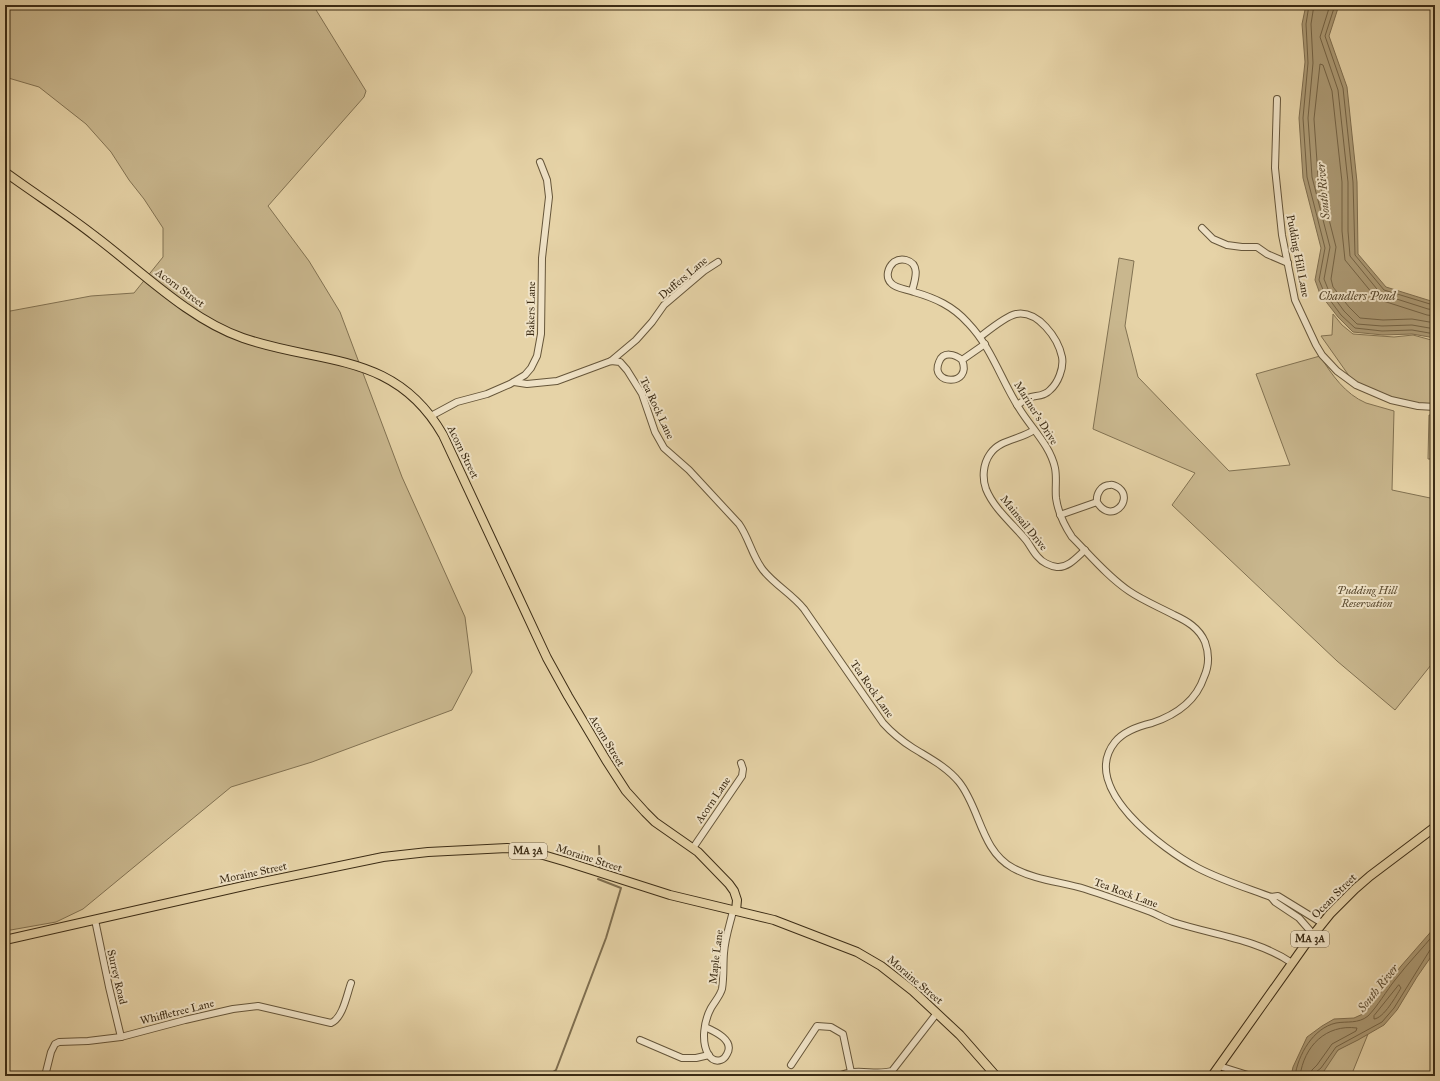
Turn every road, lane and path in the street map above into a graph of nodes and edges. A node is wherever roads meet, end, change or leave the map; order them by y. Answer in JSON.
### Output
{"nodes":[{"id":1,"x":1278,"y":99,"type":"dead end"},
{"id":2,"x":540,"y":162,"type":"dead end"},
{"id":3,"x":5,"y":172,"type":"edge"},
{"id":4,"x":1202,"y":228,"type":"dead end"},
{"id":5,"x":718,"y":262,"type":"dead end"},
{"id":6,"x":1288,"y":263,"type":"junction"},
{"id":7,"x":912,"y":291,"type":"junction"},
{"id":8,"x":980,"y":337,"type":"junction"},
{"id":9,"x":985,"y":344,"type":"junction"},
{"id":10,"x":611,"y":360,"type":"junction"},
{"id":11,"x":962,"y":360,"type":"junction"},
{"id":12,"x":514,"y":382,"type":"junction"},
{"id":13,"x":1017,"y":405,"type":"junction"},
{"id":14,"x":1435,"y":407,"type":"edge"},
{"id":15,"x":431,"y":416,"type":"junction"},
{"id":16,"x":1034,"y":430,"type":"junction"},
{"id":17,"x":1097,"y":502,"type":"junction"},
{"id":18,"x":1060,"y":515,"type":"junction"},
{"id":19,"x":1085,"y":550,"type":"junction"},
{"id":20,"x":741,"y":763,"type":"dead end"},
{"id":21,"x":1435,"y":827,"type":"edge"},
{"id":22,"x":693,"y":848,"type":"junction"},
{"id":23,"x":1271,"y":897,"type":"junction"},
{"id":24,"x":735,"y":911,"type":"junction"},
{"id":25,"x":95,"y":920,"type":"junction"},
{"id":26,"x":1322,"y":923,"type":"junction"},
{"id":27,"x":1313,"y":934,"type":"junction"},
{"id":28,"x":5,"y":940,"type":"edge"},
{"id":29,"x":1292,"y":962,"type":"junction"},
{"id":30,"x":350,"y":983,"type":"dead end"},
{"id":31,"x":937,"y":1014,"type":"junction"},
{"id":32,"x":705,"y":1026,"type":"junction"},
{"id":33,"x":122,"y":1037,"type":"junction"},
{"id":34,"x":640,"y":1040,"type":"dead end"},
{"id":35,"x":709,"y":1054,"type":"junction"},
{"id":36,"x":791,"y":1065,"type":"dead end"},
{"id":37,"x":1219,"y":1066,"type":"junction"},
{"id":38,"x":851,"y":1072,"type":"junction"},
{"id":39,"x":45,"y":1076,"type":"edge"},
{"id":40,"x":839,"y":1076,"type":"edge"},
{"id":41,"x":996,"y":1076,"type":"edge"},
{"id":42,"x":1212,"y":1076,"type":"edge"},
{"id":43,"x":1251,"y":1076,"type":"edge"}],
"edges":[{"from":1,"to":6,"type":"street","name":"Pudding Hill Lane"},
{"from":2,"to":12,"type":"street","name":"Bakers Lane"},
{"from":3,"to":15,"type":"main road","name":"Acorn Street"},
{"from":4,"to":6,"type":"street"},
{"from":5,"to":10,"type":"street","name":"Duffers Lane"},
{"from":6,"to":14,"type":"street","name":"Pudding Hill Lane"},
{"from":7,"to":7,"type":"street","name":"Mariner's Drive"},
{"from":7,"to":8,"type":"street","name":"Mariner's Drive"},
{"from":8,"to":9,"type":"street","name":"Mariner's Drive"},
{"from":8,"to":13,"type":"street"},
{"from":9,"to":11,"type":"street"},
{"from":9,"to":13,"type":"street","name":"Mariner's Drive"},
{"from":10,"to":12,"type":"street"},
{"from":10,"to":29,"type":"street","name":"Tea Rock Lane"},
{"from":11,"to":11,"type":"street"},
{"from":12,"to":15,"type":"street","name":"Bakers Lane"},
{"from":13,"to":16,"type":"street","name":"Mariner's Drive"},
{"from":15,"to":22,"type":"main road","name":"Acorn Street"},
{"from":16,"to":18,"type":"street","name":"Mariner's Drive"},
{"from":16,"to":19,"type":"street","name":"Mainsail Drive"},
{"from":17,"to":17,"type":"street"},
{"from":17,"to":18,"type":"street"},
{"from":18,"to":19,"type":"street","name":"Mariner's Drive"},
{"from":19,"to":23,"type":"street","name":"Mariner's Drive"},
{"from":20,"to":22,"type":"street","name":"Acorn Lane"},
{"from":21,"to":26,"type":"main road","name":"Ocean Street","number":"MA 3A"},
{"from":22,"to":24,"type":"main road","name":"Acorn Street"},
{"from":23,"to":26,"type":"street"},
{"from":23,"to":27,"type":"street"},
{"from":24,"to":25,"type":"main road","name":"Moraine Street","number":"MA 3A"},
{"from":24,"to":31,"type":"main road","name":"Moraine Street","number":"MA 3A"},
{"from":24,"to":32,"type":"street","name":"Maple Lane"},
{"from":25,"to":28,"type":"main road","name":"Moraine Street","number":"MA 3A"},
{"from":25,"to":33,"type":"street","name":"Surrey Road"},
{"from":26,"to":27,"type":"main road","name":"Ocean Street","number":"MA 3A"},
{"from":27,"to":29,"type":"main road","name":"Ocean Street","number":"MA 3A"},
{"from":29,"to":37,"type":"main road","name":"Ocean Street","number":"MA 3A"},
{"from":30,"to":33,"type":"street","name":"Whiffletree Lane"},
{"from":31,"to":38,"type":"street"},
{"from":31,"to":41,"type":"main road","name":"Moraine Street","number":"MA 3A"},
{"from":32,"to":35,"type":"street","name":"Maple Lane"},
{"from":32,"to":35,"type":"street"},
{"from":33,"to":39,"type":"street","name":"Whiffletree Lane"},
{"from":34,"to":35,"type":"street"},
{"from":36,"to":38,"type":"street"},
{"from":37,"to":42,"type":"main road","name":"Ocean Street","number":"MA 3A"},
{"from":37,"to":43,"type":"street"},
{"from":38,"to":40,"type":"street"}]}
